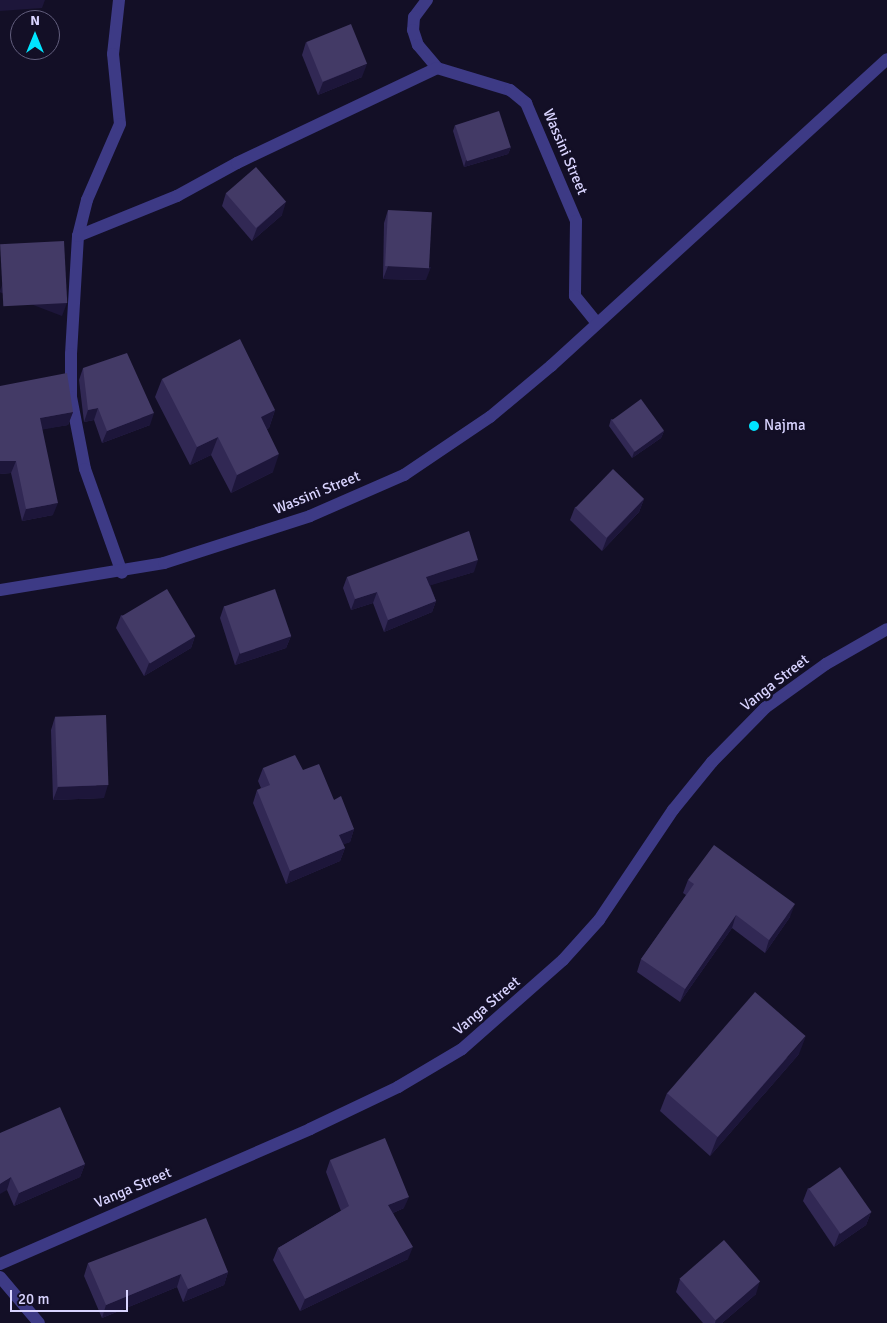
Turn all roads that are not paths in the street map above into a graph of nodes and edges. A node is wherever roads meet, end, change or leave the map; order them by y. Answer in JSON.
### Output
{"nodes":[{"id":1,"x":119,"y":0,"type":"edge"},
{"id":2,"x":427,"y":0,"type":"edge"},
{"id":3,"x":887,"y":59,"type":"edge"},
{"id":4,"x":437,"y":68,"type":"junction"},
{"id":5,"x":78,"y":236,"type":"junction"},
{"id":6,"x":596,"y":322,"type":"junction"},
{"id":7,"x":122,"y":573,"type":"junction"},
{"id":8,"x":0,"y":590,"type":"edge"},
{"id":9,"x":887,"y":629,"type":"edge"},
{"id":10,"x":0,"y":1264,"type":"edge"},
{"id":11,"x":0,"y":1277,"type":"edge"},
{"id":12,"x":39,"y":1323,"type":"edge"}],
"edges":[{"from":1,"to":5,"type":"street"},
{"from":2,"to":4,"type":"street"},
{"from":3,"to":6,"type":"street","name":"Wassini Street"},
{"from":4,"to":5,"type":"street"},
{"from":4,"to":6,"type":"street","name":"Wassini Street"},
{"from":5,"to":7,"type":"street"},
{"from":6,"to":7,"type":"street","name":"Wassini Street"},
{"from":7,"to":8,"type":"street","name":"Wassini Street"},
{"from":9,"to":10,"type":"street","name":"Vanga Street"},
{"from":11,"to":12,"type":"street"}]}
